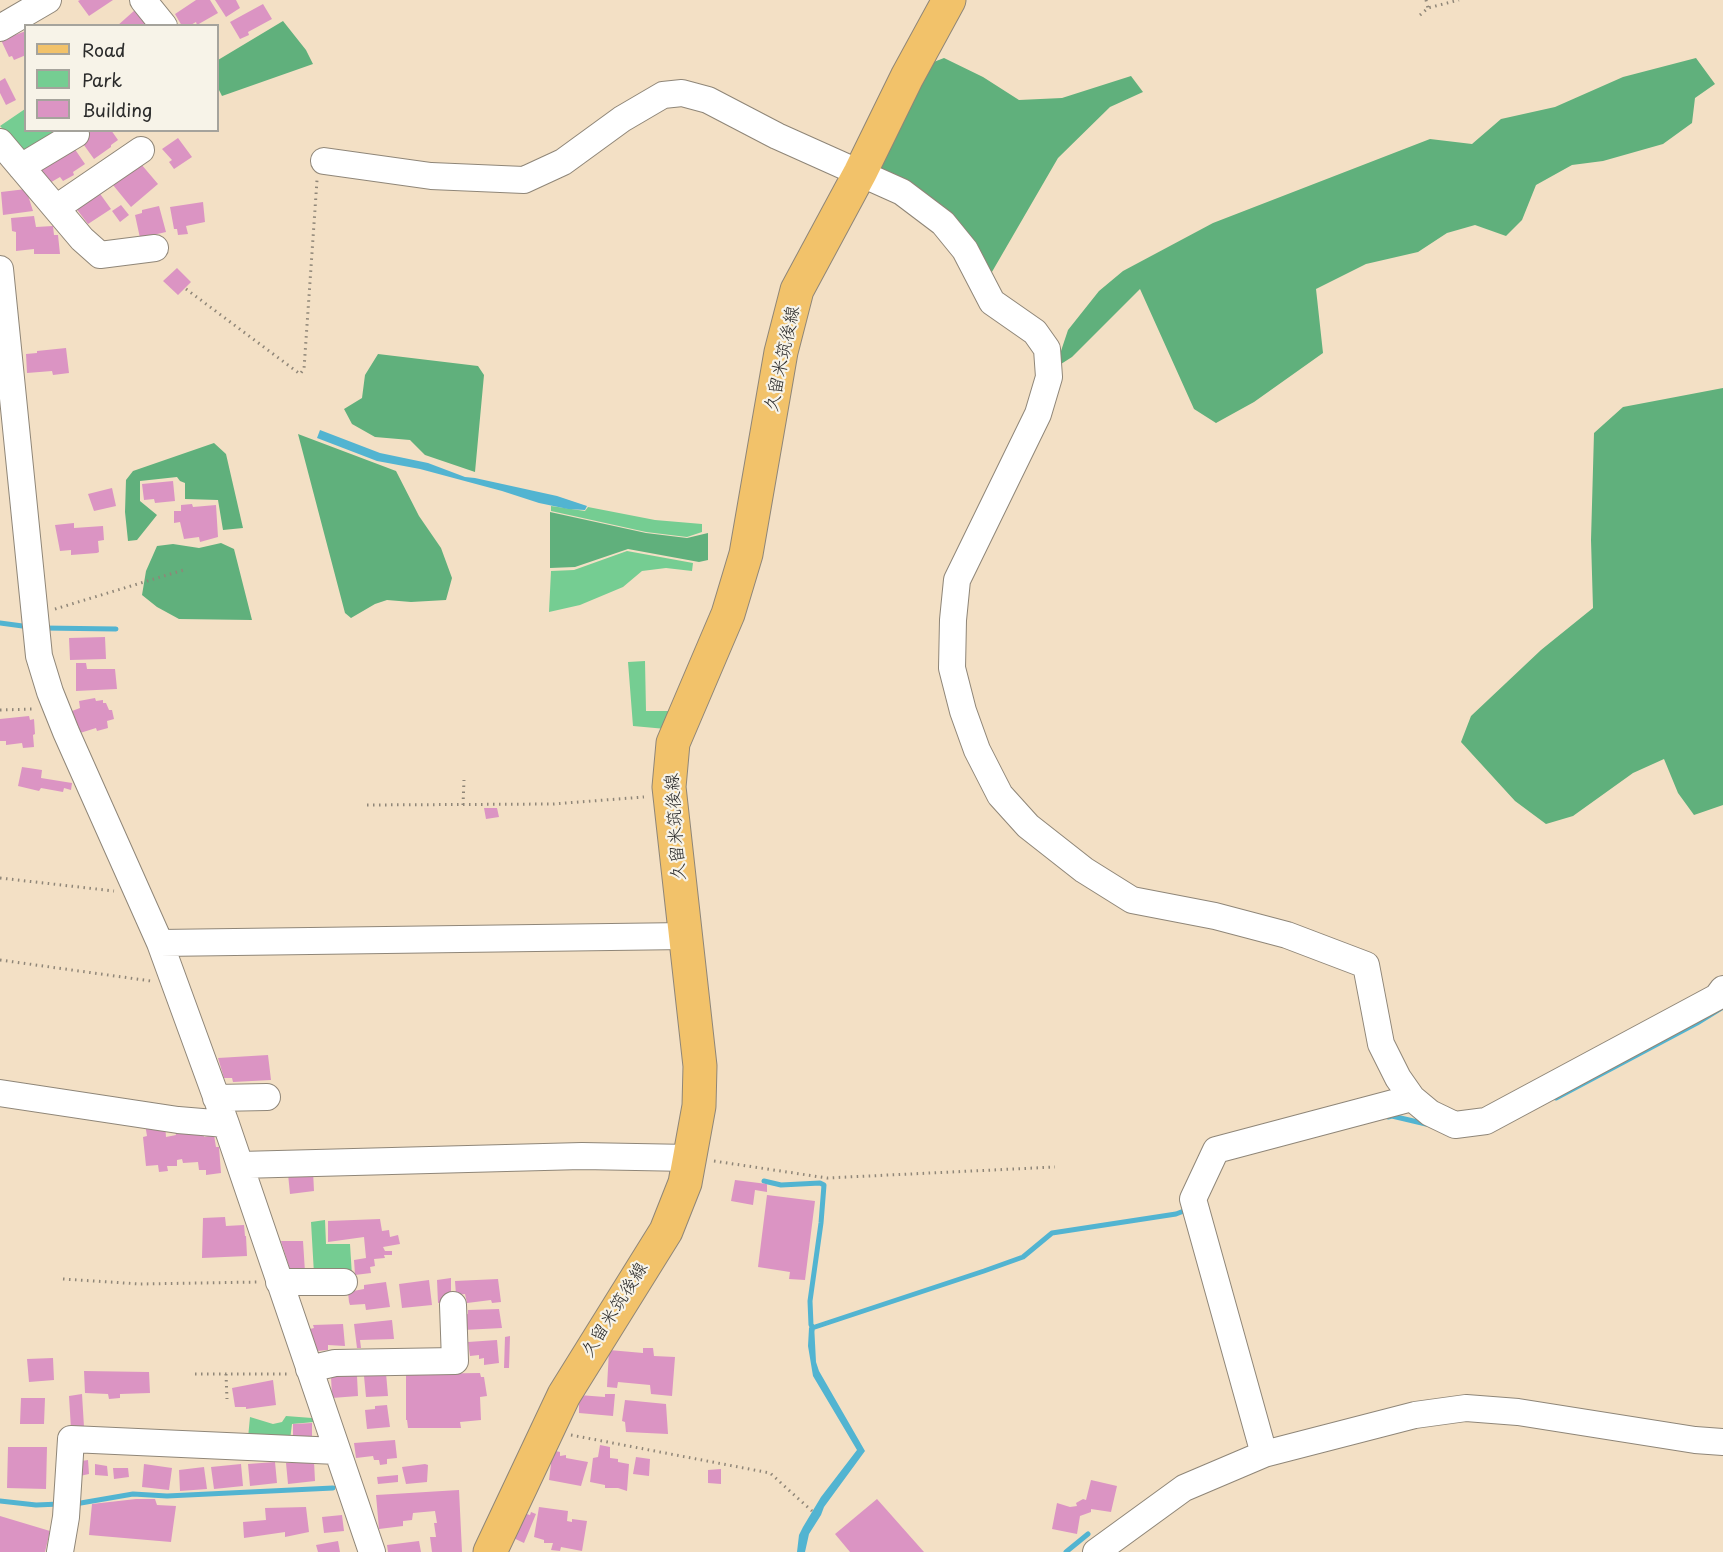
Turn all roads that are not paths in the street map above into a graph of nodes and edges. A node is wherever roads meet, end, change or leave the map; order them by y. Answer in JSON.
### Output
{"nodes":[{"id":1,"x":48,"y":0,"type":"edge"},
{"id":2,"x":143,"y":0,"type":"edge"},
{"id":3,"x":949,"y":0,"type":"edge"},
{"id":4,"x":162,"y":24,"type":"edge"},
{"id":5,"x":0,"y":28,"type":"edge"},
{"id":6,"x":76,"y":134,"type":"dead end"},
{"id":7,"x":0,"y":142,"type":"edge"},
{"id":8,"x":141,"y":150,"type":"dead end"},
{"id":9,"x":324,"y":161,"type":"road end"},
{"id":10,"x":21,"y":167,"type":"junction"},
{"id":11,"x":860,"y":173,"type":"junction"},
{"id":12,"x":56,"y":208,"type":"junction"},
{"id":13,"x":155,"y":248,"type":"dead end"},
{"id":14,"x":0,"y":269,"type":"edge"},
{"id":15,"x":4,"y":329,"type":"edge"},
{"id":16,"x":686,"y":936,"type":"junction"},
{"id":17,"x":160,"y":943,"type":"junction"},
{"id":18,"x":1723,"y":989,"type":"edge"},
{"id":19,"x":0,"y":1093,"type":"edge"},
{"id":20,"x":267,"y":1096,"type":"dead end"},
{"id":21,"x":216,"y":1098,"type":"junction"},
{"id":22,"x":1412,"y":1098,"type":"junction"},
{"id":23,"x":226,"y":1124,"type":"junction"},
{"id":24,"x":690,"y":1158,"type":"junction"},
{"id":25,"x":240,"y":1165,"type":"junction"},
{"id":26,"x":269,"y":1282,"type":"junction"},
{"id":27,"x":344,"y":1282,"type":"dead end"},
{"id":28,"x":453,"y":1305,"type":"dead end"},
{"id":29,"x":310,"y":1371,"type":"junction"},
{"id":30,"x":1723,"y":1442,"type":"edge"},
{"id":31,"x":337,"y":1450,"type":"junction"},
{"id":32,"x":1264,"y":1454,"type":"junction"},
{"id":33,"x":60,"y":1552,"type":"edge"},
{"id":34,"x":372,"y":1552,"type":"edge"},
{"id":35,"x":490,"y":1552,"type":"edge"},
{"id":36,"x":1096,"y":1552,"type":"edge"}],
"edges":[{"from":1,"to":5,"type":"street"},
{"from":2,"to":4,"type":"street"},
{"from":3,"to":11,"type":"main road","name":"久留米筑後線"},
{"from":6,"to":10,"type":"street"},
{"from":7,"to":10,"type":"street"},
{"from":8,"to":12,"type":"street"},
{"from":9,"to":11,"type":"street"},
{"from":10,"to":12,"type":"street"},
{"from":11,"to":16,"type":"main road","name":"久留米筑後線"},
{"from":11,"to":22,"type":"street"},
{"from":12,"to":13,"type":"street"},
{"from":14,"to":15,"type":"street"},
{"from":15,"to":17,"type":"street"},
{"from":16,"to":17,"type":"street"},
{"from":16,"to":24,"type":"main road","name":"久留米筑後線"},
{"from":17,"to":21,"type":"street"},
{"from":18,"to":22,"type":"street"},
{"from":19,"to":23,"type":"street"},
{"from":20,"to":21,"type":"street"},
{"from":21,"to":23,"type":"street"},
{"from":22,"to":32,"type":"street"},
{"from":23,"to":25,"type":"street"},
{"from":24,"to":25,"type":"street"},
{"from":24,"to":35,"type":"main road","name":"久留米筑後線"},
{"from":25,"to":26,"type":"street"},
{"from":26,"to":27,"type":"street"},
{"from":26,"to":29,"type":"street"},
{"from":28,"to":29,"type":"street"},
{"from":29,"to":31,"type":"street"},
{"from":30,"to":32,"type":"street"},
{"from":31,"to":33,"type":"street"},
{"from":31,"to":34,"type":"street"},
{"from":32,"to":36,"type":"street"}]}
